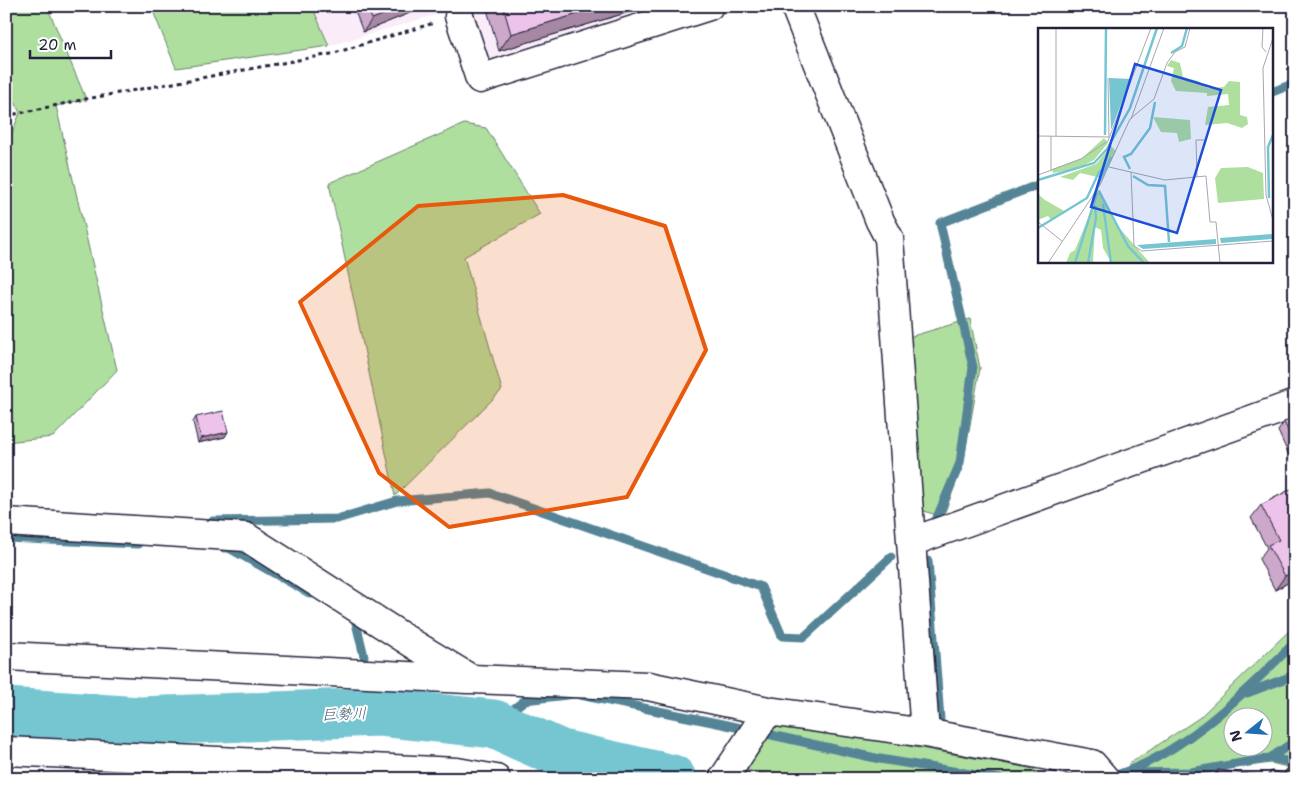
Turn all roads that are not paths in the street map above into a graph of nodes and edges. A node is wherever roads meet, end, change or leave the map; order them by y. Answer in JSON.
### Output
{"nodes":[{"id":1,"x":709,"y":6,"type":"edge"},
{"id":2,"x":795,"y":6,"type":"edge"},
{"id":3,"x":458,"y":16,"type":"road end"},
{"id":4,"x":1295,"y":404,"type":"edge"},
{"id":5,"x":6,"y":522,"type":"edge"},
{"id":6,"x":910,"y":542,"type":"junction"},
{"id":7,"x":6,"y":656,"type":"edge"},
{"id":8,"x":471,"y":679,"type":"junction"},
{"id":9,"x":768,"y":711,"type":"junction"},
{"id":10,"x":924,"y":733,"type":"junction"},
{"id":11,"x":6,"y":751,"type":"edge"},
{"id":12,"x":1099,"y":771,"type":"edge"},
{"id":13,"x":496,"y":779,"type":"edge"},
{"id":14,"x":724,"y":779,"type":"edge"}],
"edges":[{"from":1,"to":3,"type":"street"},
{"from":2,"to":6,"type":"street"},
{"from":4,"to":6,"type":"street"},
{"from":5,"to":8,"type":"street"},
{"from":6,"to":10,"type":"street"},
{"from":7,"to":8,"type":"street"},
{"from":8,"to":9,"type":"street"},
{"from":9,"to":10,"type":"street"},
{"from":9,"to":14,"type":"street"},
{"from":10,"to":12,"type":"street"},
{"from":11,"to":13,"type":"street"}]}
